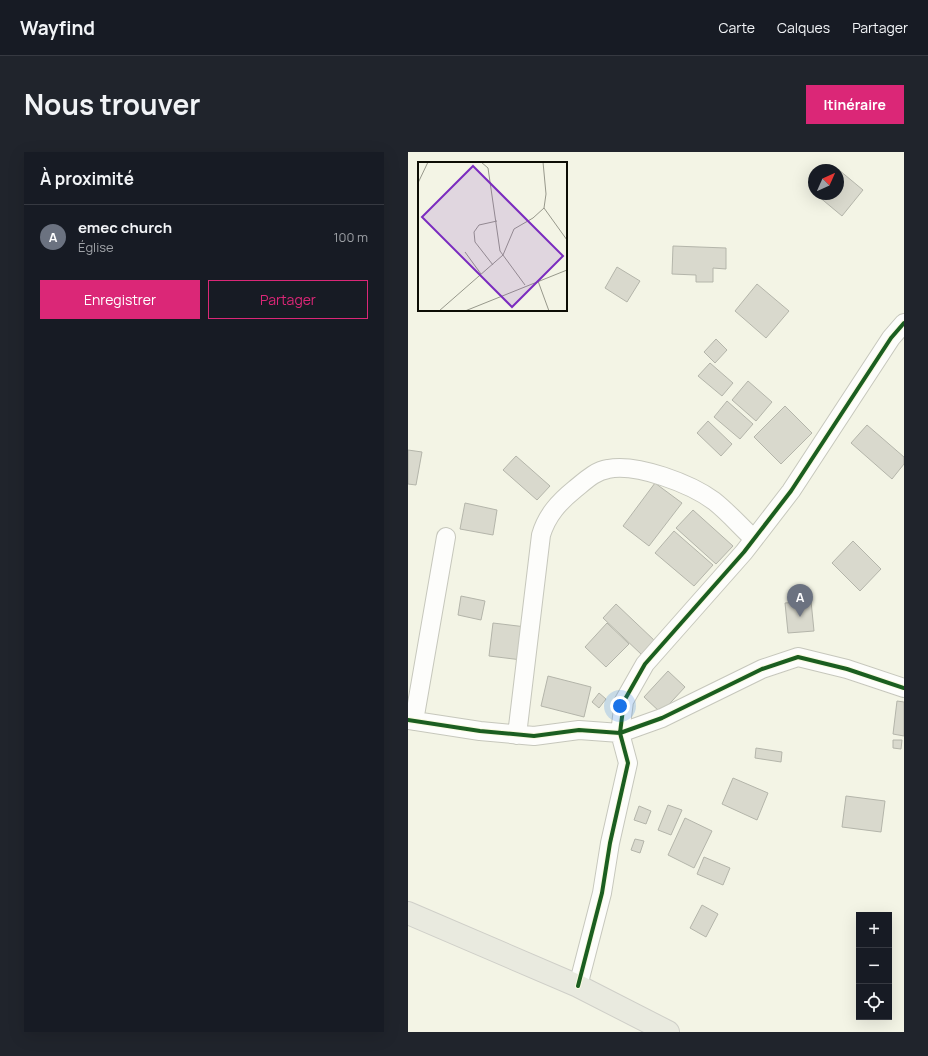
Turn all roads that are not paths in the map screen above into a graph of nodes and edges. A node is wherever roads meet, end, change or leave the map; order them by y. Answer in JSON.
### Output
{"nodes":[{"id":1,"x":904,"y":323,"type":"edge"},
{"id":2,"x":446,"y":537,"type":"dead end"},
{"id":3,"x":754,"y":539,"type":"junction"},
{"id":4,"x":904,"y":688,"type":"edge"},
{"id":5,"x":411,"y":720,"type":"edge"},
{"id":6,"x":620,"y":733,"type":"junction"},
{"id":7,"x":517,"y":735,"type":"junction"},
{"id":8,"x":408,"y":913,"type":"edge"},
{"id":9,"x":578,"y":986,"type":"junction"},
{"id":10,"x":662,"y":1031,"type":"edge"}],
"edges":[{"from":1,"to":3,"type":"street"},
{"from":2,"to":5,"type":"street"},
{"from":3,"to":6,"type":"street"},
{"from":3,"to":7,"type":"street"},
{"from":4,"to":6,"type":"street"},
{"from":5,"to":7,"type":"street"},
{"from":6,"to":7,"type":"street"},
{"from":6,"to":9,"type":"street"},
{"from":8,"to":9,"type":"main road"},
{"from":9,"to":10,"type":"main road"}]}
